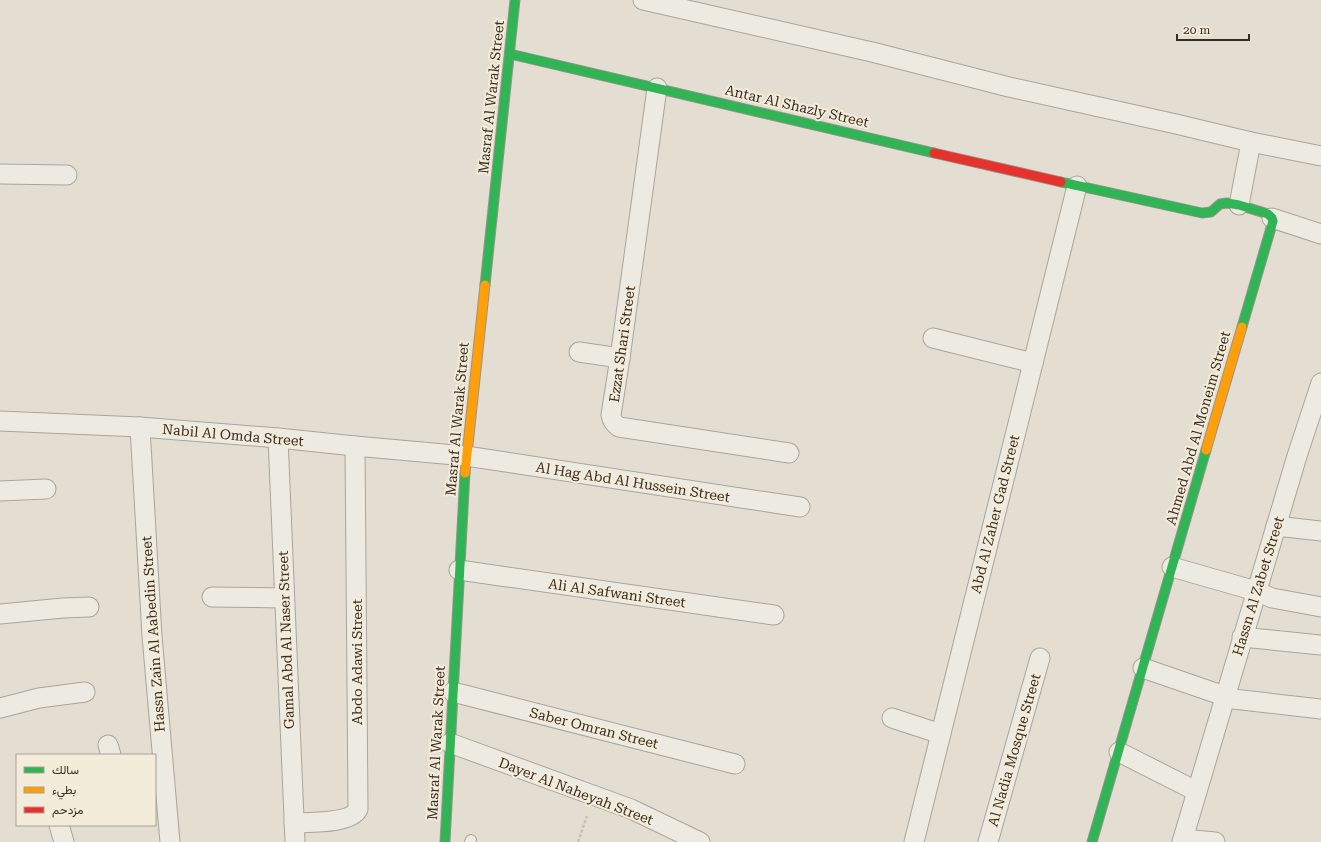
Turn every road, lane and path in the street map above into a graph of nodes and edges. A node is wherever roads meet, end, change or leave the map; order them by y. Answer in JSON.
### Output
{"nodes":[{"id":1,"x":515,"y":0,"type":"edge"},
{"id":2,"x":643,"y":0,"type":"edge"},
{"id":3,"x":510,"y":54,"type":"junction"},
{"id":4,"x":657,"y":88,"type":"junction"},
{"id":5,"x":1251,"y":142,"type":"junction"},
{"id":6,"x":1321,"y":156,"type":"edge"},
{"id":7,"x":0,"y":174,"type":"edge"},
{"id":8,"x":67,"y":175,"type":"dead end"},
{"id":9,"x":1077,"y":186,"type":"junction"},
{"id":10,"x":1239,"y":205,"type":"junction"},
{"id":11,"x":1272,"y":218,"type":"junction"},
{"id":12,"x":1321,"y":234,"type":"edge"},
{"id":13,"x":933,"y":338,"type":"dead end"},
{"id":14,"x":579,"y":352,"type":"dead end"},
{"id":15,"x":620,"y":358,"type":"junction"},
{"id":16,"x":1032,"y":363,"type":"junction"},
{"id":17,"x":1321,"y":383,"type":"edge"},
{"id":18,"x":0,"y":421,"type":"edge"},
{"id":19,"x":1315,"y":421,"type":"edge"},
{"id":20,"x":140,"y":427,"type":"junction"},
{"id":21,"x":278,"y":438,"type":"junction"},
{"id":22,"x":355,"y":446,"type":"junction"},
{"id":23,"x":789,"y":453,"type":"dead end"},
{"id":24,"x":466,"y":456,"type":"junction"},
{"id":25,"x":46,"y":489,"type":"dead end"},
{"id":26,"x":0,"y":491,"type":"edge"},
{"id":27,"x":800,"y":508,"type":"dead end"},
{"id":28,"x":1276,"y":526,"type":"junction"},
{"id":29,"x":1321,"y":531,"type":"edge"},
{"id":30,"x":1172,"y":567,"type":"junction"},
{"id":31,"x":459,"y":570,"type":"junction"},
{"id":32,"x":1256,"y":592,"type":"junction"},
{"id":33,"x":212,"y":597,"type":"dead end"},
{"id":34,"x":284,"y":598,"type":"junction"},
{"id":35,"x":89,"y":607,"type":"dead end"},
{"id":36,"x":1321,"y":607,"type":"edge"},
{"id":37,"x":0,"y":614,"type":"edge"},
{"id":38,"x":774,"y":615,"type":"dead end"},
{"id":39,"x":1242,"y":637,"type":"junction"},
{"id":40,"x":1321,"y":645,"type":"edge"},
{"id":41,"x":1040,"y":658,"type":"dead end"},
{"id":42,"x":1143,"y":668,"type":"junction"},
{"id":43,"x":85,"y":692,"type":"dead end"},
{"id":44,"x":453,"y":692,"type":"junction"},
{"id":45,"x":1225,"y":696,"type":"junction"},
{"id":46,"x":0,"y":708,"type":"edge"},
{"id":47,"x":1321,"y":709,"type":"edge"},
{"id":48,"x":892,"y":718,"type":"dead end"},
{"id":49,"x":941,"y":734,"type":"junction"},
{"id":50,"x":450,"y":743,"type":"junction"},
{"id":51,"x":1118,"y":752,"type":"junction"},
{"id":52,"x":736,"y":764,"type":"dead end"},
{"id":53,"x":1196,"y":791,"type":"junction"},
{"id":54,"x":594,"y":796,"type":"junction"},
{"id":55,"x":294,"y":823,"type":"junction"},
{"id":56,"x":59,"y":826,"type":"edge"},
{"id":57,"x":1183,"y":840,"type":"edge"},
{"id":58,"x":64,"y":842,"type":"edge"},
{"id":59,"x":170,"y":842,"type":"edge"},
{"id":60,"x":295,"y":842,"type":"edge"},
{"id":61,"x":445,"y":842,"type":"edge"},
{"id":62,"x":578,"y":842,"type":"edge"},
{"id":63,"x":700,"y":842,"type":"edge"},
{"id":64,"x":914,"y":842,"type":"edge"},
{"id":65,"x":988,"y":842,"type":"edge"},
{"id":66,"x":1092,"y":842,"type":"edge"},
{"id":67,"x":1215,"y":842,"type":"edge"}],
"edges":[{"from":1,"to":3,"type":"street","name":"Masraf Al Warak Street"},
{"from":2,"to":5,"type":"street"},
{"from":3,"to":4,"type":"street","name":"Antar Al Shazly Street"},
{"from":3,"to":24,"type":"street","name":"Masraf Al Warak Street"},
{"from":4,"to":9,"type":"street","name":"Antar Al Shazly Street"},
{"from":4,"to":15,"type":"street","name":"Ezzat Shari Street"},
{"from":5,"to":6,"type":"street"},
{"from":5,"to":10,"type":"street"},
{"from":7,"to":8,"type":"street"},
{"from":9,"to":10,"type":"street"},
{"from":9,"to":16,"type":"street","name":"Abd Al Zaher Gad Street"},
{"from":10,"to":11,"type":"street"},
{"from":11,"to":12,"type":"street"},
{"from":11,"to":30,"type":"street","name":"Ahmed Abd Al Moneim Street"},
{"from":13,"to":16,"type":"street"},
{"from":14,"to":15,"type":"street"},
{"from":15,"to":23,"type":"street","name":"Ezzat Shari Street"},
{"from":16,"to":49,"type":"street","name":"Abd Al Zaher Gad Street"},
{"from":17,"to":19,"type":"street","name":"Hassn Al Zabet Street"},
{"from":18,"to":20,"type":"street","name":"Nabil Al Omda Street"},
{"from":19,"to":28,"type":"street","name":"Hassn Al Zabet Street"},
{"from":20,"to":21,"type":"street","name":"Nabil Al Omda Street"},
{"from":20,"to":59,"type":"street","name":"Hassn Zain Al Aabedin Street"},
{"from":21,"to":22,"type":"street","name":"Nabil Al Omda Street"},
{"from":21,"to":34,"type":"street","name":"Gamal Abd Al Naser Street"},
{"from":22,"to":24,"type":"street","name":"Nabil Al Omda Street"},
{"from":22,"to":55,"type":"street","name":"Abdo Adawi Street"},
{"from":24,"to":27,"type":"street","name":"Al Hag Abd Al Hussein Street"},
{"from":24,"to":31,"type":"street","name":"Masraf Al Warak Street"},
{"from":25,"to":26,"type":"street"},
{"from":28,"to":29,"type":"street"},
{"from":28,"to":32,"type":"street","name":"Hassn Al Zabet Street"},
{"from":30,"to":32,"type":"street"},
{"from":30,"to":42,"type":"street","name":"Ahmed Abd Al Moneim Street"},
{"from":31,"to":38,"type":"street","name":"Ali Al Safwani Street"},
{"from":31,"to":44,"type":"street","name":"Masraf Al Warak Street"},
{"from":32,"to":36,"type":"street"},
{"from":32,"to":39,"type":"street","name":"Hassn Al Zabet Street"},
{"from":33,"to":34,"type":"street"},
{"from":34,"to":55,"type":"street","name":"Gamal Abd Al Naser Street"},
{"from":35,"to":37,"type":"street"},
{"from":39,"to":40,"type":"street"},
{"from":39,"to":45,"type":"street","name":"Hassn Al Zabet Street"},
{"from":41,"to":65,"type":"street","name":"Al Nadia Mosque Street"},
{"from":42,"to":45,"type":"street"},
{"from":42,"to":51,"type":"street","name":"Ahmed Abd Al Moneim Street"},
{"from":43,"to":46,"type":"street"},
{"from":44,"to":50,"type":"street","name":"Masraf Al Warak Street"},
{"from":44,"to":52,"type":"street","name":"Saber Omran Street"},
{"from":45,"to":47,"type":"street"},
{"from":45,"to":53,"type":"street","name":"Hassn Al Zabet Street"},
{"from":48,"to":49,"type":"street"},
{"from":49,"to":64,"type":"street","name":"Abd Al Zaher Gad Street"},
{"from":50,"to":54,"type":"street","name":"Dayer Al Naheyah Street"},
{"from":50,"to":61,"type":"street","name":"Masraf Al Warak Street"},
{"from":51,"to":53,"type":"street"},
{"from":51,"to":66,"type":"street","name":"Ahmed Abd Al Moneim Street"},
{"from":53,"to":57,"type":"street","name":"Hassn Al Zabet Street"},
{"from":54,"to":62,"type":"path"},
{"from":54,"to":63,"type":"street","name":"Dayer Al Naheyah Street"},
{"from":55,"to":60,"type":"street","name":"Gamal Abd Al Naser Street"},
{"from":56,"to":58,"type":"street"},
{"from":57,"to":67,"type":"street"}]}
